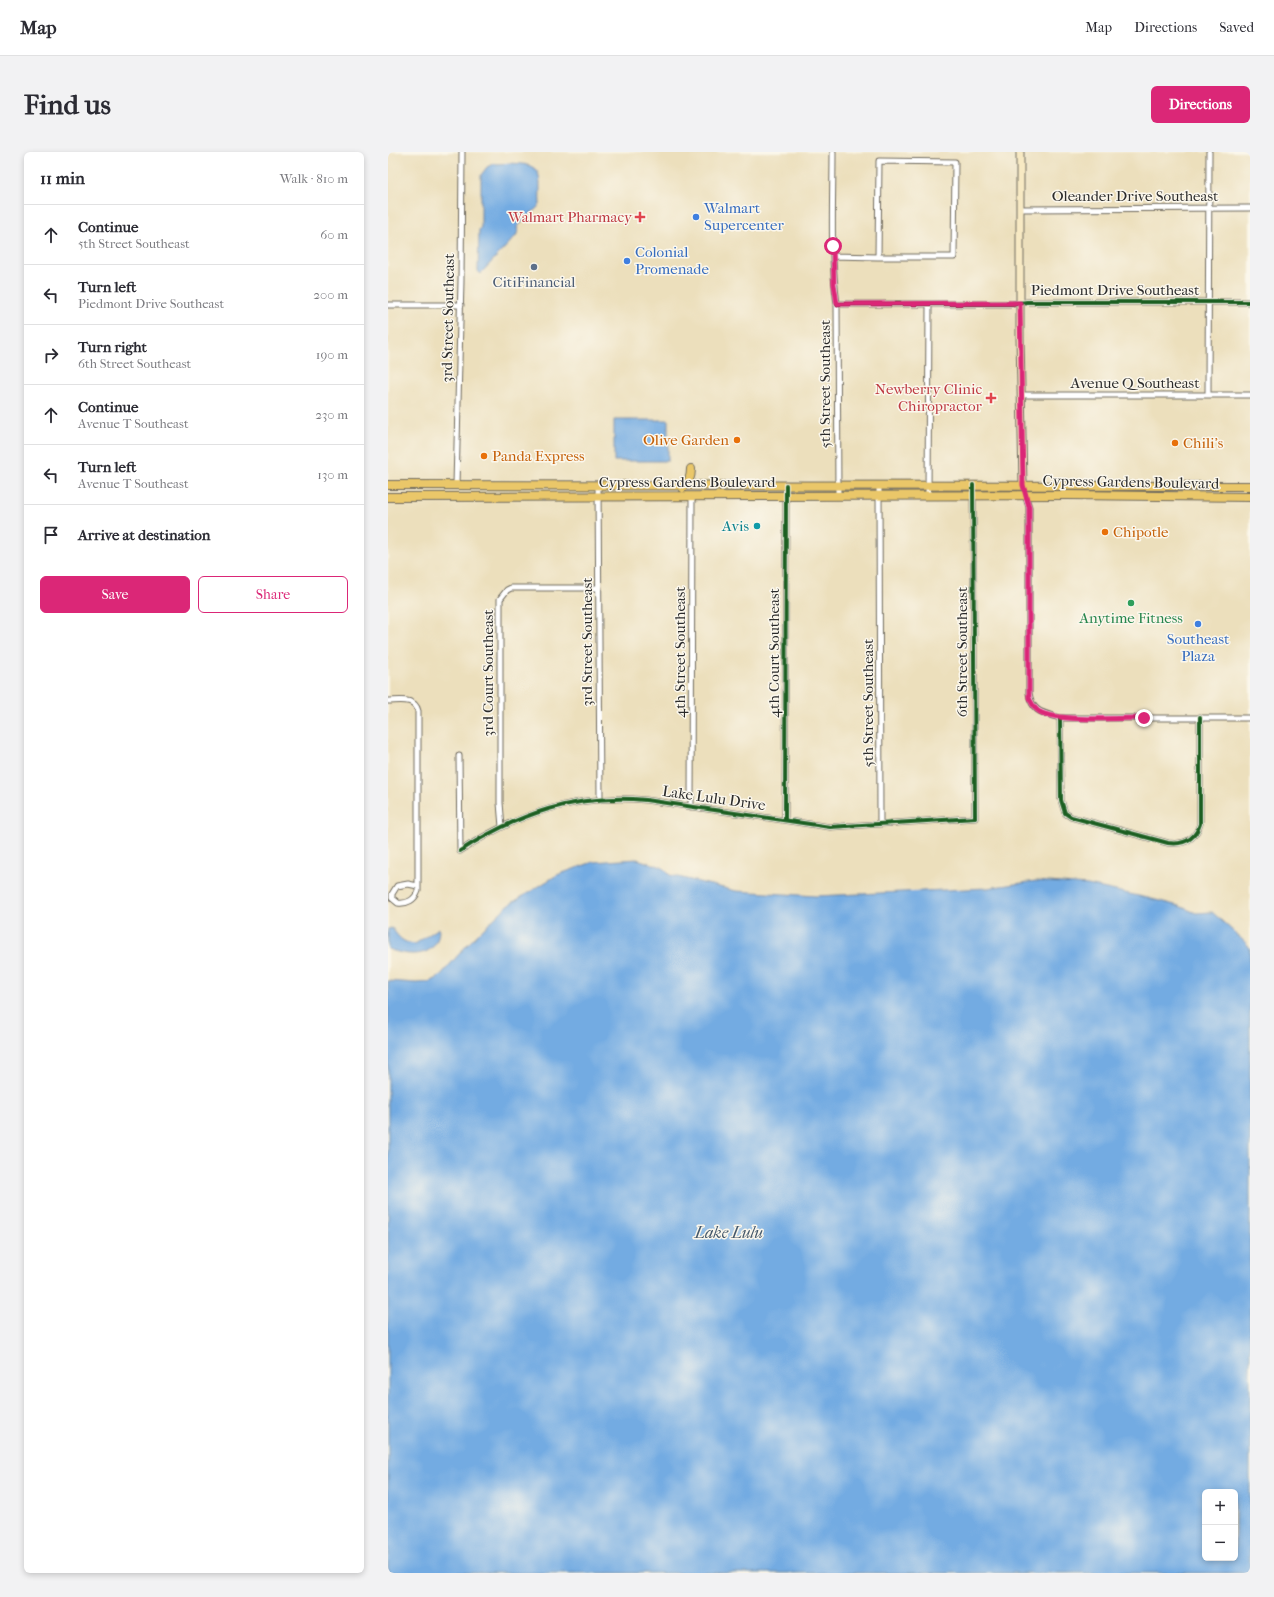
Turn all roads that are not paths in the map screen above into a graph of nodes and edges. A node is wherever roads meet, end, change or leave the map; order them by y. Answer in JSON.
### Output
{"nodes":[{"id":1,"x":462,"y":152,"type":"edge"},
{"id":2,"x":834,"y":152,"type":"edge"},
{"id":3,"x":1020,"y":152,"type":"edge"},
{"id":4,"x":1209,"y":152,"type":"edge"},
{"id":5,"x":1209,"y":208,"type":"junction"},
{"id":6,"x":1250,"y":208,"type":"edge"},
{"id":7,"x":1020,"y":209,"type":"junction"},
{"id":8,"x":833,"y":256,"type":"junction"},
{"id":9,"x":878,"y":257,"type":"junction"},
{"id":10,"x":1209,"y":302,"type":"junction"},
{"id":11,"x":1250,"y":302,"type":"edge"},
{"id":12,"x":1020,"y":303,"type":"junction"},
{"id":13,"x":837,"y":304,"type":"junction"},
{"id":14,"x":929,"y":304,"type":"junction"},
{"id":15,"x":388,"y":305,"type":"edge"},
{"id":16,"x":461,"y":305,"type":"junction"},
{"id":17,"x":1021,"y":395,"type":"junction"},
{"id":18,"x":1208,"y":395,"type":"junction"},
{"id":19,"x":1250,"y":395,"type":"edge"},
{"id":20,"x":691,"y":469,"type":"dead end"},
{"id":21,"x":388,"y":485,"type":"edge"},
{"id":22,"x":408,"y":485,"type":"junction"},
{"id":23,"x":456,"y":485,"type":"junction"},
{"id":24,"x":598,"y":485,"type":"junction"},
{"id":25,"x":686,"y":485,"type":"junction"},
{"id":26,"x":730,"y":485,"type":"junction"},
{"id":27,"x":786,"y":485,"type":"junction"},
{"id":28,"x":838,"y":485,"type":"junction"},
{"id":29,"x":879,"y":485,"type":"junction"},
{"id":30,"x":928,"y":485,"type":"junction"},
{"id":31,"x":973,"y":485,"type":"junction"},
{"id":32,"x":1023,"y":485,"type":"junction"},
{"id":33,"x":1152,"y":485,"type":"junction"},
{"id":34,"x":1198,"y":486,"type":"junction"},
{"id":35,"x":1250,"y":486,"type":"edge"},
{"id":36,"x":388,"y":490,"type":"edge"},
{"id":37,"x":1025,"y":495,"type":"junction"},
{"id":38,"x":1085,"y":495,"type":"junction"},
{"id":39,"x":598,"y":496,"type":"junction"},
{"id":40,"x":647,"y":496,"type":"junction"},
{"id":41,"x":692,"y":496,"type":"junction"},
{"id":42,"x":786,"y":496,"type":"junction"},
{"id":43,"x":838,"y":496,"type":"junction"},
{"id":44,"x":879,"y":496,"type":"junction"},
{"id":45,"x":928,"y":496,"type":"junction"},
{"id":46,"x":973,"y":496,"type":"junction"},
{"id":47,"x":1165,"y":496,"type":"junction"},
{"id":48,"x":388,"y":497,"type":"edge"},
{"id":49,"x":406,"y":497,"type":"junction"},
{"id":50,"x":1250,"y":497,"type":"edge"},
{"id":51,"x":599,"y":588,"type":"junction"},
{"id":52,"x":388,"y":701,"type":"edge"},
{"id":53,"x":1200,"y":717,"type":"junction"},
{"id":54,"x":1060,"y":718,"type":"junction"},
{"id":55,"x":1250,"y":718,"type":"edge"},
{"id":56,"x":459,"y":756,"type":"dead end"},
{"id":57,"x":600,"y":799,"type":"junction"},
{"id":58,"x":691,"y":807,"type":"junction"},
{"id":59,"x":974,"y":818,"type":"joint"},
{"id":60,"x":785,"y":820,"type":"junction"},
{"id":61,"x":880,"y":824,"type":"junction"},
{"id":62,"x":502,"y":827,"type":"junction"},
{"id":63,"x":418,"y":886,"type":"junction"}],
"edges":[{"from":1,"to":16,"type":"street","name":"3rd Street Southeast"},
{"from":2,"to":8,"type":"street","name":"5th Street Southeast"},
{"from":3,"to":7,"type":"street"},
{"from":4,"to":5,"type":"street"},
{"from":5,"to":6,"type":"street","name":"Oleander Drive Southeast"},
{"from":5,"to":7,"type":"street","name":"Oleander Drive Southeast"},
{"from":5,"to":10,"type":"street"},
{"from":7,"to":12,"type":"street"},
{"from":8,"to":9,"type":"street"},
{"from":8,"to":13,"type":"street","name":"5th Street Southeast"},
{"from":9,"to":9,"type":"street"},
{"from":10,"to":11,"type":"street","name":"Piedmont Drive Southeast"},
{"from":10,"to":12,"type":"street","name":"Piedmont Drive Southeast"},
{"from":10,"to":18,"type":"street"},
{"from":12,"to":14,"type":"street","name":"Piedmont Drive Southeast"},
{"from":12,"to":17,"type":"street"},
{"from":13,"to":14,"type":"street","name":"Piedmont Drive Southeast"},
{"from":13,"to":28,"type":"street","name":"5th Street Southeast"},
{"from":14,"to":30,"type":"street"},
{"from":15,"to":16,"type":"street"},
{"from":16,"to":23,"type":"street","name":"3rd Street Southeast"},
{"from":17,"to":18,"type":"street","name":"Avenue Q Southeast"},
{"from":17,"to":32,"type":"street"},
{"from":18,"to":19,"type":"street","name":"Avenue Q Southeast"},
{"from":20,"to":25,"type":"main road"},
{"from":21,"to":22,"type":"main road","name":"Cypress Gardens Boulevard"},
{"from":22,"to":23,"type":"main road","name":"Cypress Gardens Boulevard"},
{"from":22,"to":36,"type":"main road"},
{"from":23,"to":24,"type":"main road","name":"Cypress Gardens Boulevard"},
{"from":23,"to":49,"type":"main road"},
{"from":24,"to":25,"type":"main road","name":"Cypress Gardens Boulevard"},
{"from":24,"to":39,"type":"street","name":"3rd Street Southeast"},
{"from":25,"to":26,"type":"main road","name":"Cypress Gardens Boulevard"},
{"from":25,"to":40,"type":"main road"},
{"from":26,"to":27,"type":"main road","name":"Cypress Gardens Boulevard"},
{"from":26,"to":41,"type":"main road"},
{"from":27,"to":28,"type":"main road","name":"Cypress Gardens Boulevard"},
{"from":27,"to":42,"type":"street","name":"4th Court Southeast"},
{"from":28,"to":29,"type":"main road","name":"Cypress Gardens Boulevard"},
{"from":28,"to":43,"type":"street","name":"5th Street Southeast"},
{"from":29,"to":30,"type":"main road","name":"Cypress Gardens Boulevard"},
{"from":29,"to":44,"type":"street","name":"5th Street Southeast"},
{"from":30,"to":31,"type":"main road","name":"Cypress Gardens Boulevard"},
{"from":30,"to":45,"type":"street"},
{"from":31,"to":32,"type":"main road","name":"Cypress Gardens Boulevard"},
{"from":31,"to":46,"type":"street","name":"6th Street Southeast"},
{"from":32,"to":33,"type":"main road","name":"Cypress Gardens Boulevard"},
{"from":32,"to":37,"type":"street"},
{"from":33,"to":34,"type":"main road","name":"Cypress Gardens Boulevard"},
{"from":33,"to":38,"type":"main road"},
{"from":34,"to":35,"type":"main road","name":"Cypress Gardens Boulevard"},
{"from":34,"to":47,"type":"main road"},
{"from":37,"to":38,"type":"main road","name":"Cypress Gardens Boulevard"},
{"from":37,"to":46,"type":"main road","name":"Cypress Gardens Boulevard"},
{"from":37,"to":54,"type":"street"},
{"from":38,"to":47,"type":"main road","name":"Cypress Gardens Boulevard"},
{"from":39,"to":40,"type":"main road","name":"Cypress Gardens Boulevard"},
{"from":39,"to":49,"type":"main road","name":"Cypress Gardens Boulevard"},
{"from":39,"to":51,"type":"street","name":"3rd Street Southeast"},
{"from":40,"to":41,"type":"main road","name":"Cypress Gardens Boulevard"},
{"from":41,"to":42,"type":"main road","name":"Cypress Gardens Boulevard"},
{"from":41,"to":58,"type":"street","name":"4th Street Southeast"},
{"from":42,"to":43,"type":"main road","name":"Cypress Gardens Boulevard"},
{"from":42,"to":60,"type":"street","name":"4th Court Southeast"},
{"from":43,"to":44,"type":"main road","name":"Cypress Gardens Boulevard"},
{"from":44,"to":45,"type":"main road","name":"Cypress Gardens Boulevard"},
{"from":44,"to":61,"type":"street","name":"5th Street Southeast"},
{"from":45,"to":46,"type":"main road","name":"Cypress Gardens Boulevard"},
{"from":46,"to":59,"type":"street","name":"6th Street Southeast"},
{"from":47,"to":50,"type":"main road","name":"Cypress Gardens Boulevard"},
{"from":48,"to":49,"type":"main road","name":"Cypress Gardens Boulevard"},
{"from":51,"to":57,"type":"street","name":"3rd Street Southeast"},
{"from":51,"to":62,"type":"street","name":"3rd Court Southeast"},
{"from":52,"to":63,"type":"street"},
{"from":53,"to":54,"type":"street"},
{"from":53,"to":54,"type":"street"},
{"from":53,"to":55,"type":"street"},
{"from":56,"to":62,"type":"street","name":"Lake Lulu Drive"},
{"from":57,"to":58,"type":"street","name":"Lake Lulu Drive"},
{"from":57,"to":62,"type":"street","name":"Lake Lulu Drive"},
{"from":58,"to":60,"type":"street","name":"Lake Lulu Drive"},
{"from":59,"to":61,"type":"street","name":"Lake Lulu Drive"},
{"from":60,"to":61,"type":"street","name":"Lake Lulu Drive"},
{"from":63,"to":63,"type":"street"}]}
